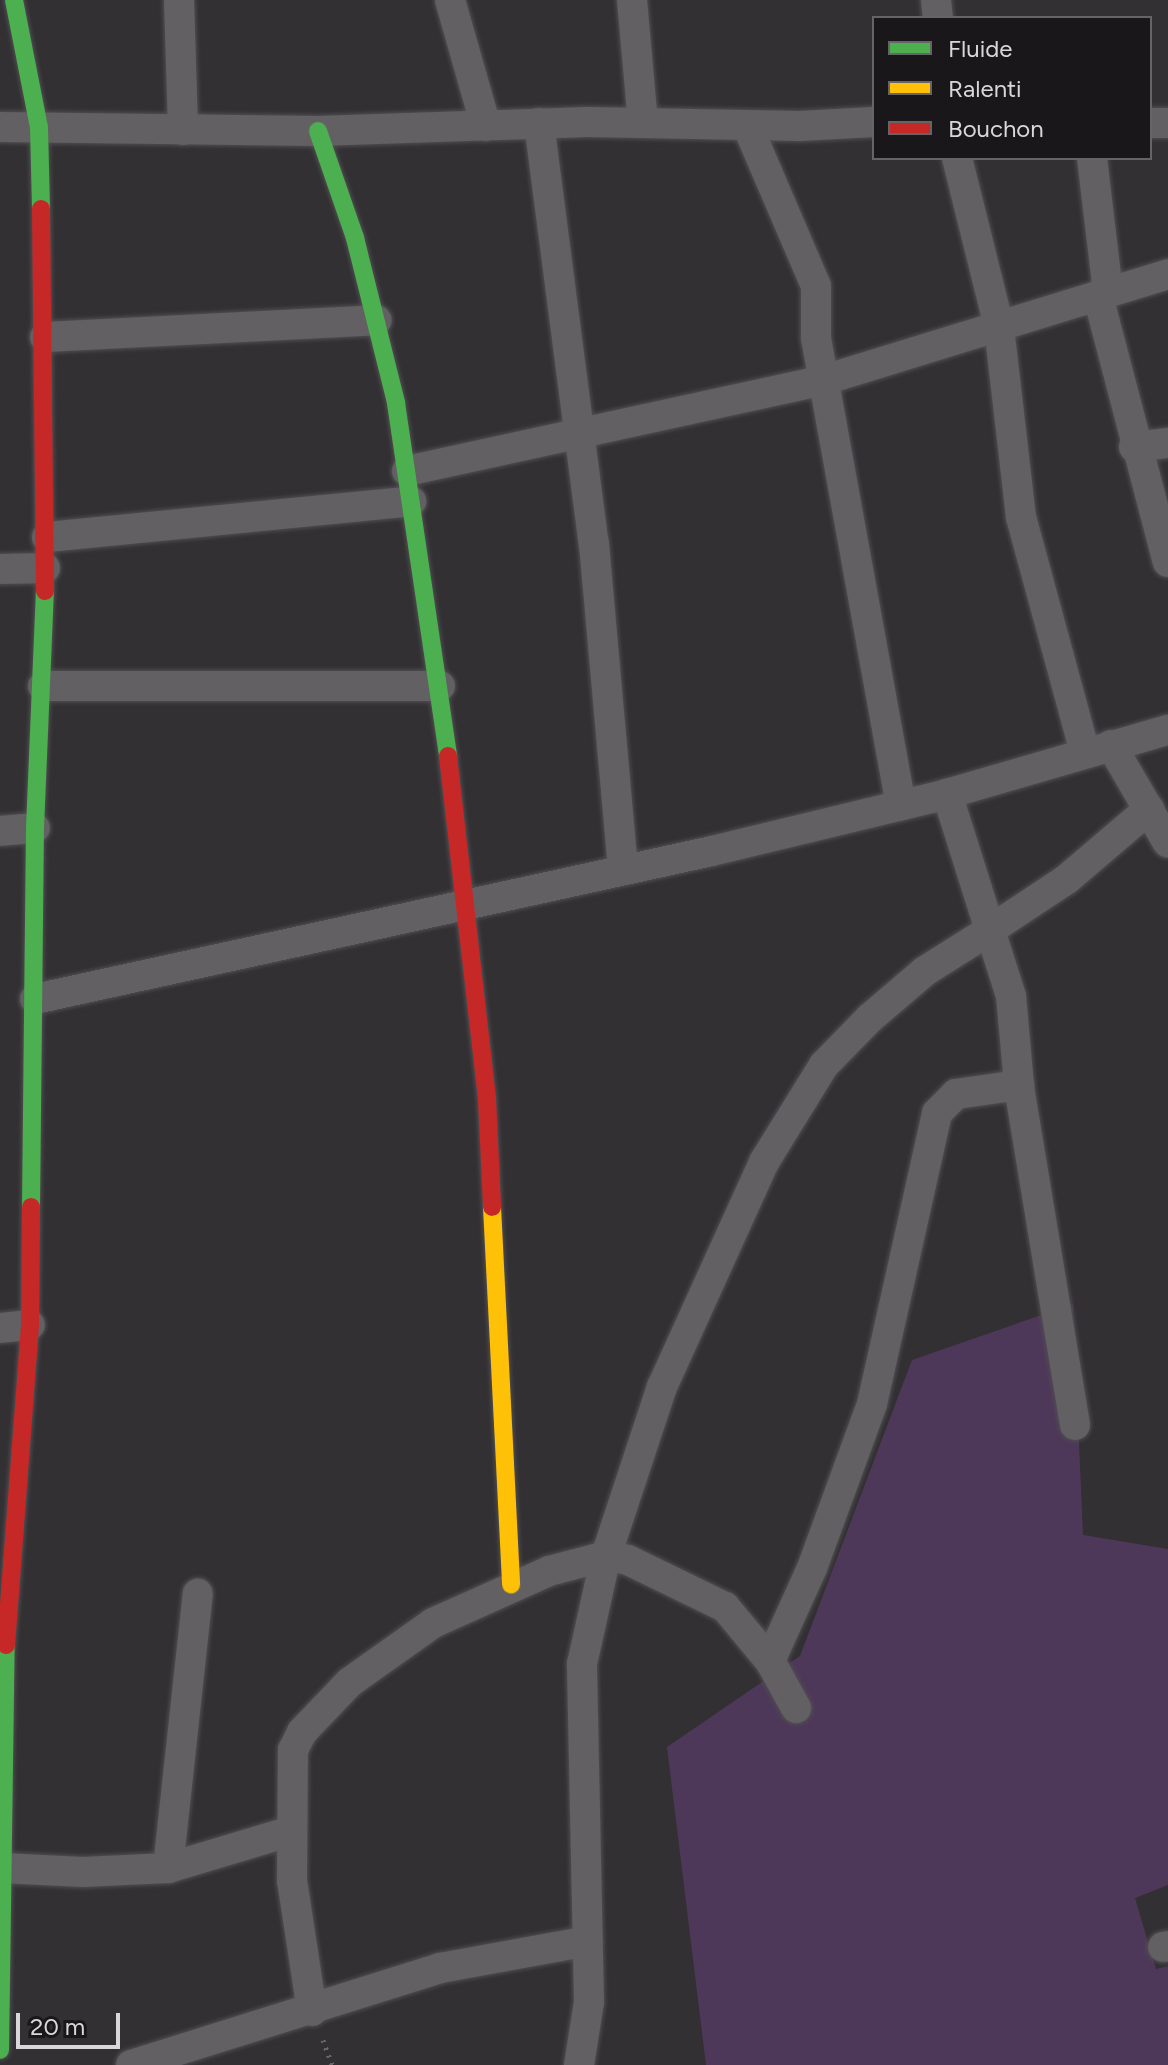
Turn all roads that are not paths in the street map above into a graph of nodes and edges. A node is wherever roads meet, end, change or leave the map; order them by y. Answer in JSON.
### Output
{"nodes":[{"id":1,"x":14,"y":0,"type":"edge"},
{"id":2,"x":179,"y":0,"type":"edge"},
{"id":3,"x":450,"y":0,"type":"edge"},
{"id":4,"x":632,"y":0,"type":"edge"},
{"id":5,"x":872,"y":122,"type":"edge"},
{"id":6,"x":539,"y":123,"type":"junction"},
{"id":7,"x":643,"y":123,"type":"junction"},
{"id":8,"x":747,"y":125,"type":"junction"},
{"id":9,"x":486,"y":126,"type":"junction"},
{"id":10,"x":0,"y":127,"type":"edge"},
{"id":11,"x":39,"y":127,"type":"junction"},
{"id":12,"x":183,"y":130,"type":"junction"},
{"id":13,"x":318,"y":131,"type":"junction"},
{"id":14,"x":957,"y":160,"type":"edge"},
{"id":15,"x":1092,"y":160,"type":"edge"},
{"id":16,"x":1168,"y":274,"type":"edge"},
{"id":17,"x":1103,"y":294,"type":"junction"},
{"id":18,"x":377,"y":320,"type":"junction"},
{"id":19,"x":999,"y":327,"type":"junction"},
{"id":20,"x":45,"y":337,"type":"junction"},
{"id":21,"x":824,"y":380,"type":"junction"},
{"id":22,"x":579,"y":431,"type":"junction"},
{"id":23,"x":1168,"y":443,"type":"edge"},
{"id":24,"x":1134,"y":447,"type":"junction"},
{"id":25,"x":407,"y":471,"type":"junction"},
{"id":26,"x":411,"y":501,"type":"junction"},
{"id":27,"x":47,"y":537,"type":"junction"},
{"id":28,"x":1168,"y":562,"type":"edge"},
{"id":29,"x":45,"y":568,"type":"junction"},
{"id":30,"x":0,"y":569,"type":"edge"},
{"id":31,"x":43,"y":686,"type":"junction"},
{"id":32,"x":440,"y":686,"type":"junction"},
{"id":33,"x":1168,"y":730,"type":"edge"},
{"id":34,"x":1098,"y":749,"type":"junction"},
{"id":35,"x":947,"y":794,"type":"junction"},
{"id":36,"x":901,"y":805,"type":"junction"},
{"id":37,"x":1149,"y":809,"type":"junction"},
{"id":38,"x":35,"y":828,"type":"junction"},
{"id":39,"x":0,"y":831,"type":"edge"},
{"id":40,"x":1168,"y":843,"type":"edge"},
{"id":41,"x":623,"y":870,"type":"junction"},
{"id":42,"x":467,"y":903,"type":"junction"},
{"id":43,"x":990,"y":930,"type":"junction"},
{"id":44,"x":35,"y":999,"type":"junction"},
{"id":45,"x":1019,"y":1085,"type":"junction"},
{"id":46,"x":30,"y":1325,"type":"junction"},
{"id":47,"x":0,"y":1328,"type":"edge"},
{"id":48,"x":1075,"y":1425,"type":"dead end"},
{"id":49,"x":606,"y":1556,"type":"junction"},
{"id":50,"x":511,"y":1585,"type":"junction"},
{"id":51,"x":198,"y":1594,"type":"dead end"},
{"id":52,"x":4,"y":1598,"type":"edge"},
{"id":53,"x":770,"y":1661,"type":"junction"},
{"id":54,"x":796,"y":1708,"type":"dead end"},
{"id":55,"x":1,"y":1783,"type":"edge"},
{"id":56,"x":291,"y":1831,"type":"junction"},
{"id":57,"x":2,"y":1868,"type":"edge"},
{"id":58,"x":168,"y":1868,"type":"junction"},
{"id":59,"x":588,"y":1941,"type":"junction"},
{"id":60,"x":1,"y":1967,"type":"edge"},
{"id":61,"x":312,"y":2011,"type":"junction"},
{"id":62,"x":0,"y":2050,"type":"edge"},
{"id":63,"x":131,"y":2065,"type":"edge"},
{"id":64,"x":579,"y":2065,"type":"edge"}],
"edges":[{"from":1,"to":11,"type":"street"},
{"from":2,"to":12,"type":"street"},
{"from":3,"to":9,"type":"street"},
{"from":4,"to":7,"type":"street"},
{"from":5,"to":8,"type":"street"},
{"from":6,"to":7,"type":"street"},
{"from":6,"to":9,"type":"street"},
{"from":6,"to":22,"type":"street"},
{"from":7,"to":8,"type":"street"},
{"from":8,"to":21,"type":"street"},
{"from":9,"to":13,"type":"street"},
{"from":10,"to":11,"type":"street"},
{"from":11,"to":12,"type":"street"},
{"from":11,"to":20,"type":"street"},
{"from":12,"to":13,"type":"street"},
{"from":13,"to":18,"type":"street"},
{"from":14,"to":19,"type":"street"},
{"from":15,"to":17,"type":"street"},
{"from":16,"to":17,"type":"street"},
{"from":17,"to":19,"type":"street"},
{"from":17,"to":24,"type":"street"},
{"from":18,"to":20,"type":"street"},
{"from":18,"to":25,"type":"street"},
{"from":19,"to":21,"type":"street"},
{"from":19,"to":34,"type":"street"},
{"from":20,"to":27,"type":"street"},
{"from":21,"to":22,"type":"street"},
{"from":21,"to":36,"type":"street"},
{"from":22,"to":25,"type":"street"},
{"from":22,"to":41,"type":"street"},
{"from":23,"to":24,"type":"street"},
{"from":24,"to":28,"type":"street"},
{"from":25,"to":26,"type":"street"},
{"from":26,"to":27,"type":"street"},
{"from":26,"to":32,"type":"street"},
{"from":27,"to":29,"type":"street"},
{"from":29,"to":30,"type":"street"},
{"from":29,"to":31,"type":"street"},
{"from":31,"to":32,"type":"street"},
{"from":31,"to":38,"type":"street"},
{"from":32,"to":42,"type":"street"},
{"from":33,"to":34,"type":"street"},
{"from":34,"to":35,"type":"street"},
{"from":34,"to":37,"type":"street"},
{"from":35,"to":36,"type":"street"},
{"from":35,"to":43,"type":"street"},
{"from":36,"to":41,"type":"street"},
{"from":37,"to":40,"type":"street"},
{"from":37,"to":43,"type":"street"},
{"from":38,"to":39,"type":"street"},
{"from":38,"to":44,"type":"street"},
{"from":41,"to":42,"type":"street"},
{"from":42,"to":44,"type":"street"},
{"from":42,"to":50,"type":"street"},
{"from":43,"to":45,"type":"street"},
{"from":43,"to":49,"type":"street"},
{"from":44,"to":46,"type":"street"},
{"from":45,"to":48,"type":"street"},
{"from":45,"to":53,"type":"street"},
{"from":46,"to":47,"type":"street"},
{"from":46,"to":52,"type":"street"},
{"from":49,"to":50,"type":"street"},
{"from":49,"to":53,"type":"street"},
{"from":49,"to":59,"type":"street"},
{"from":50,"to":56,"type":"street"},
{"from":51,"to":58,"type":"street"},
{"from":52,"to":55,"type":"street"},
{"from":53,"to":54,"type":"street"},
{"from":55,"to":57,"type":"street"},
{"from":56,"to":58,"type":"street"},
{"from":56,"to":61,"type":"street"},
{"from":57,"to":58,"type":"street"},
{"from":57,"to":60,"type":"street"},
{"from":59,"to":61,"type":"street"},
{"from":59,"to":64,"type":"street"},
{"from":60,"to":62,"type":"street"},
{"from":61,"to":63,"type":"street"}]}
